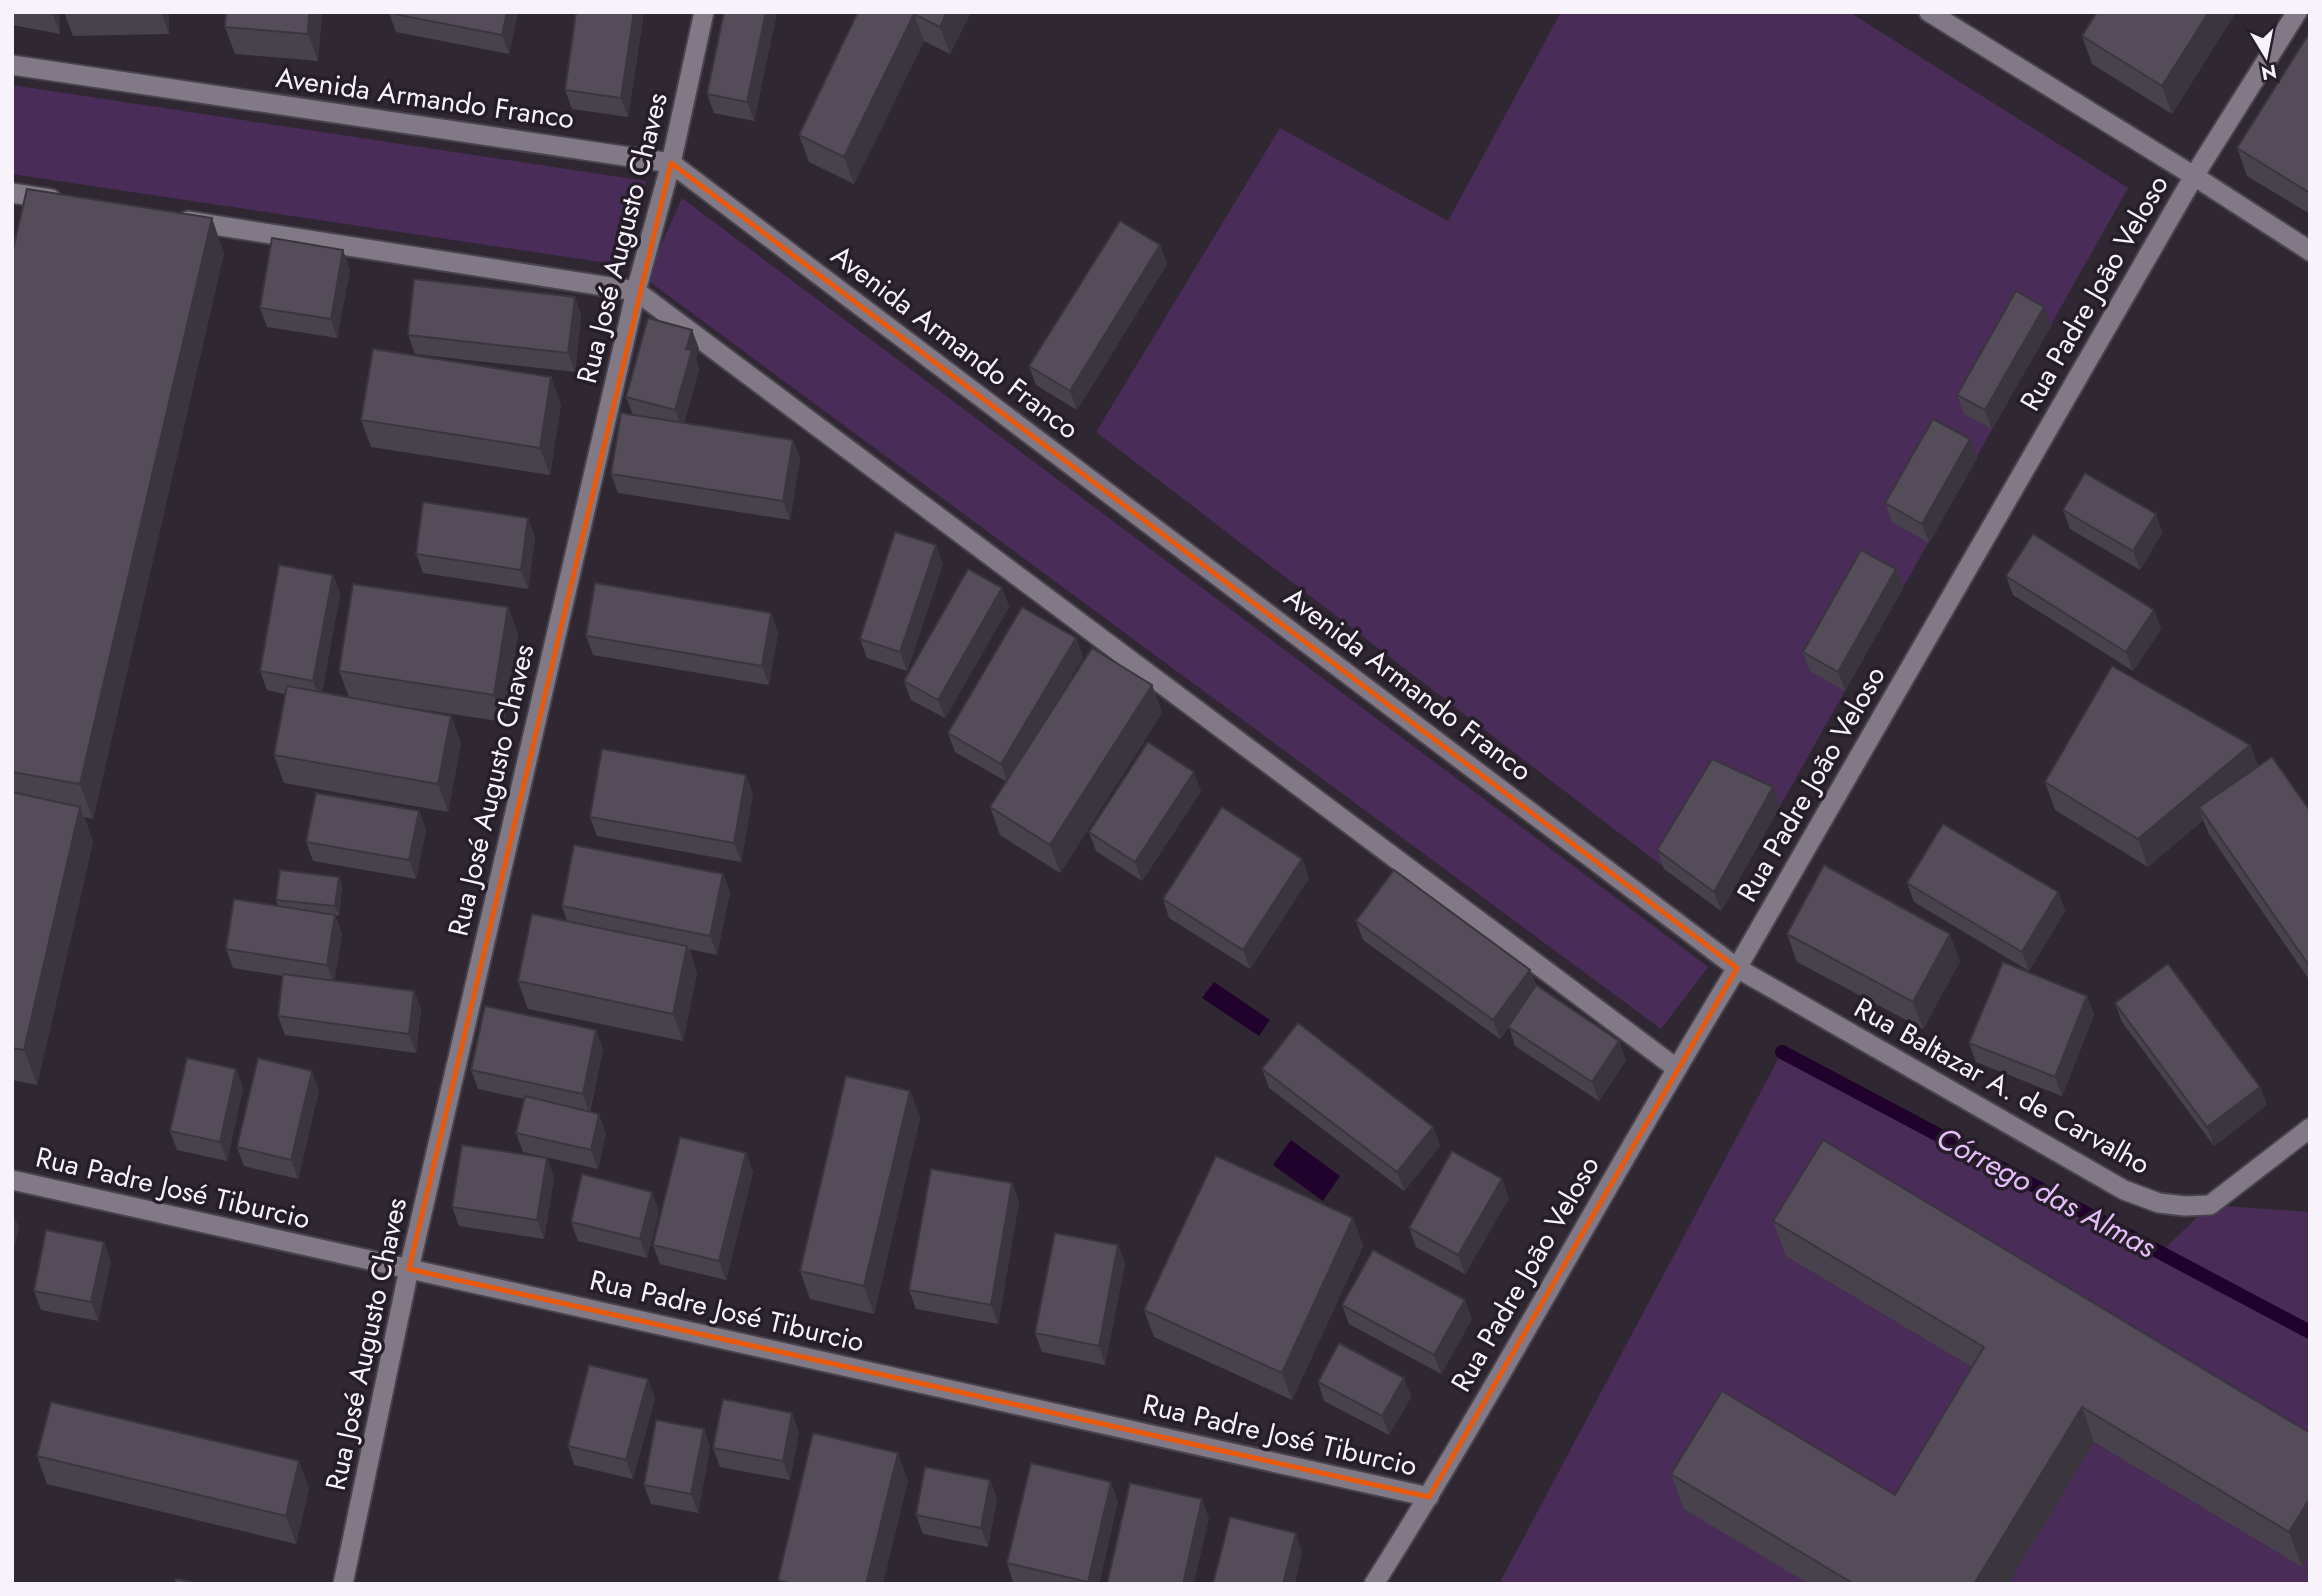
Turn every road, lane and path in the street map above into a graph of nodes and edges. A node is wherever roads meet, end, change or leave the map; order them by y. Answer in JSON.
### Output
{"nodes":[{"id":1,"x":704,"y":12,"type":"edge"},
{"id":2,"x":1929,"y":12,"type":"edge"},
{"id":3,"x":2297,"y":12,"type":"edge"},
{"id":4,"x":12,"y":65,"type":"edge"},
{"id":5,"x":671,"y":163,"type":"junction"},
{"id":6,"x":2194,"y":176,"type":"junction"},
{"id":7,"x":12,"y":193,"type":"edge"},
{"id":8,"x":66,"y":201,"type":"edge"},
{"id":9,"x":175,"y":219,"type":"edge"},
{"id":10,"x":2310,"y":251,"type":"edge"},
{"id":11,"x":636,"y":292,"type":"junction"},
{"id":12,"x":1737,"y":968,"type":"junction"},
{"id":13,"x":1676,"y":1068,"type":"junction"},
{"id":14,"x":2310,"y":1128,"type":"edge"},
{"id":15,"x":12,"y":1180,"type":"edge"},
{"id":16,"x":409,"y":1269,"type":"junction"},
{"id":17,"x":1429,"y":1497,"type":"junction"},
{"id":18,"x":343,"y":1584,"type":"edge"},
{"id":19,"x":1374,"y":1584,"type":"edge"}],
"edges":[{"from":1,"to":5,"type":"street","name":"Rua José Augusto Chaves"},
{"from":2,"to":6,"type":"street"},
{"from":3,"to":6,"type":"street","name":"Rua Padre João Veloso"},
{"from":4,"to":5,"type":"street","name":"Avenida Armando Franco"},
{"from":5,"to":11,"type":"street","name":"Rua José Augusto Chaves"},
{"from":5,"to":12,"type":"street","name":"Avenida Armando Franco"},
{"from":6,"to":10,"type":"street"},
{"from":6,"to":12,"type":"street","name":"Rua Padre João Veloso"},
{"from":7,"to":8,"type":"street"},
{"from":9,"to":11,"type":"street"},
{"from":11,"to":13,"type":"street"},
{"from":11,"to":16,"type":"street","name":"Rua José Augusto Chaves"},
{"from":12,"to":13,"type":"street","name":"Rua Padre João Veloso"},
{"from":12,"to":14,"type":"street","name":"Rua Baltazar A. de Carvalho"},
{"from":13,"to":17,"type":"street","name":"Rua Padre João Veloso"},
{"from":15,"to":16,"type":"street","name":"Rua Padre José Tiburcio"},
{"from":16,"to":17,"type":"street","name":"Rua Padre José Tiburcio"},
{"from":16,"to":18,"type":"street","name":"Rua José Augusto Chaves"},
{"from":17,"to":19,"type":"street","name":"Rua Padre João Veloso"}]}
